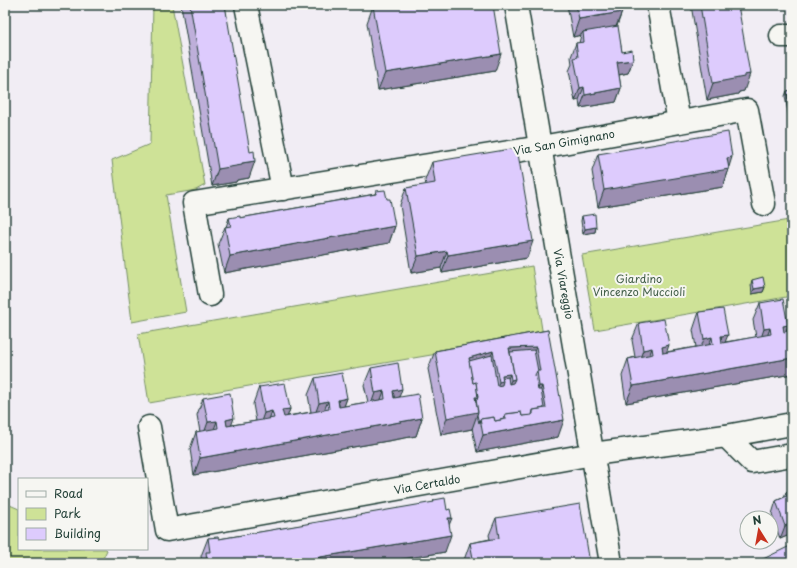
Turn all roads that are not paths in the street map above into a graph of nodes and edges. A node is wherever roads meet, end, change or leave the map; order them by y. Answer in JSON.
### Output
{"nodes":[{"id":1,"x":246,"y":5,"type":"edge"},
{"id":2,"x":516,"y":5,"type":"edge"},
{"id":3,"x":658,"y":5,"type":"edge"},
{"id":4,"x":679,"y":122,"type":"junction"},
{"id":5,"x":541,"y":147,"type":"junction"},
{"id":6,"x":283,"y":189,"type":"junction"},
{"id":7,"x":764,"y":204,"type":"dead end"},
{"id":8,"x":210,"y":295,"type":"dead end"},
{"id":9,"x":792,"y":424,"type":"edge"},
{"id":10,"x":149,"y":427,"type":"dead end"},
{"id":11,"x":726,"y":436,"type":"junction"},
{"id":12,"x":593,"y":454,"type":"junction"},
{"id":13,"x":792,"y":455,"type":"edge"},
{"id":14,"x":611,"y":563,"type":"edge"}],
"edges":[{"from":1,"to":6,"type":"street"},
{"from":2,"to":5,"type":"street","name":"Via Viareggio"},
{"from":3,"to":4,"type":"street"},
{"from":4,"to":5,"type":"street","name":"Via San Gimignano"},
{"from":4,"to":7,"type":"street","name":"Via San Gimignano"},
{"from":5,"to":6,"type":"street","name":"Via San Gimignano"},
{"from":5,"to":12,"type":"street","name":"Via Viareggio"},
{"from":6,"to":8,"type":"street","name":"Via San Gimignano"},
{"from":9,"to":11,"type":"street","name":"Via Certaldo"},
{"from":10,"to":12,"type":"street","name":"Via Certaldo"},
{"from":11,"to":12,"type":"street","name":"Via Certaldo"},
{"from":11,"to":13,"type":"street"},
{"from":12,"to":14,"type":"street","name":"Via Viareggio"}]}
